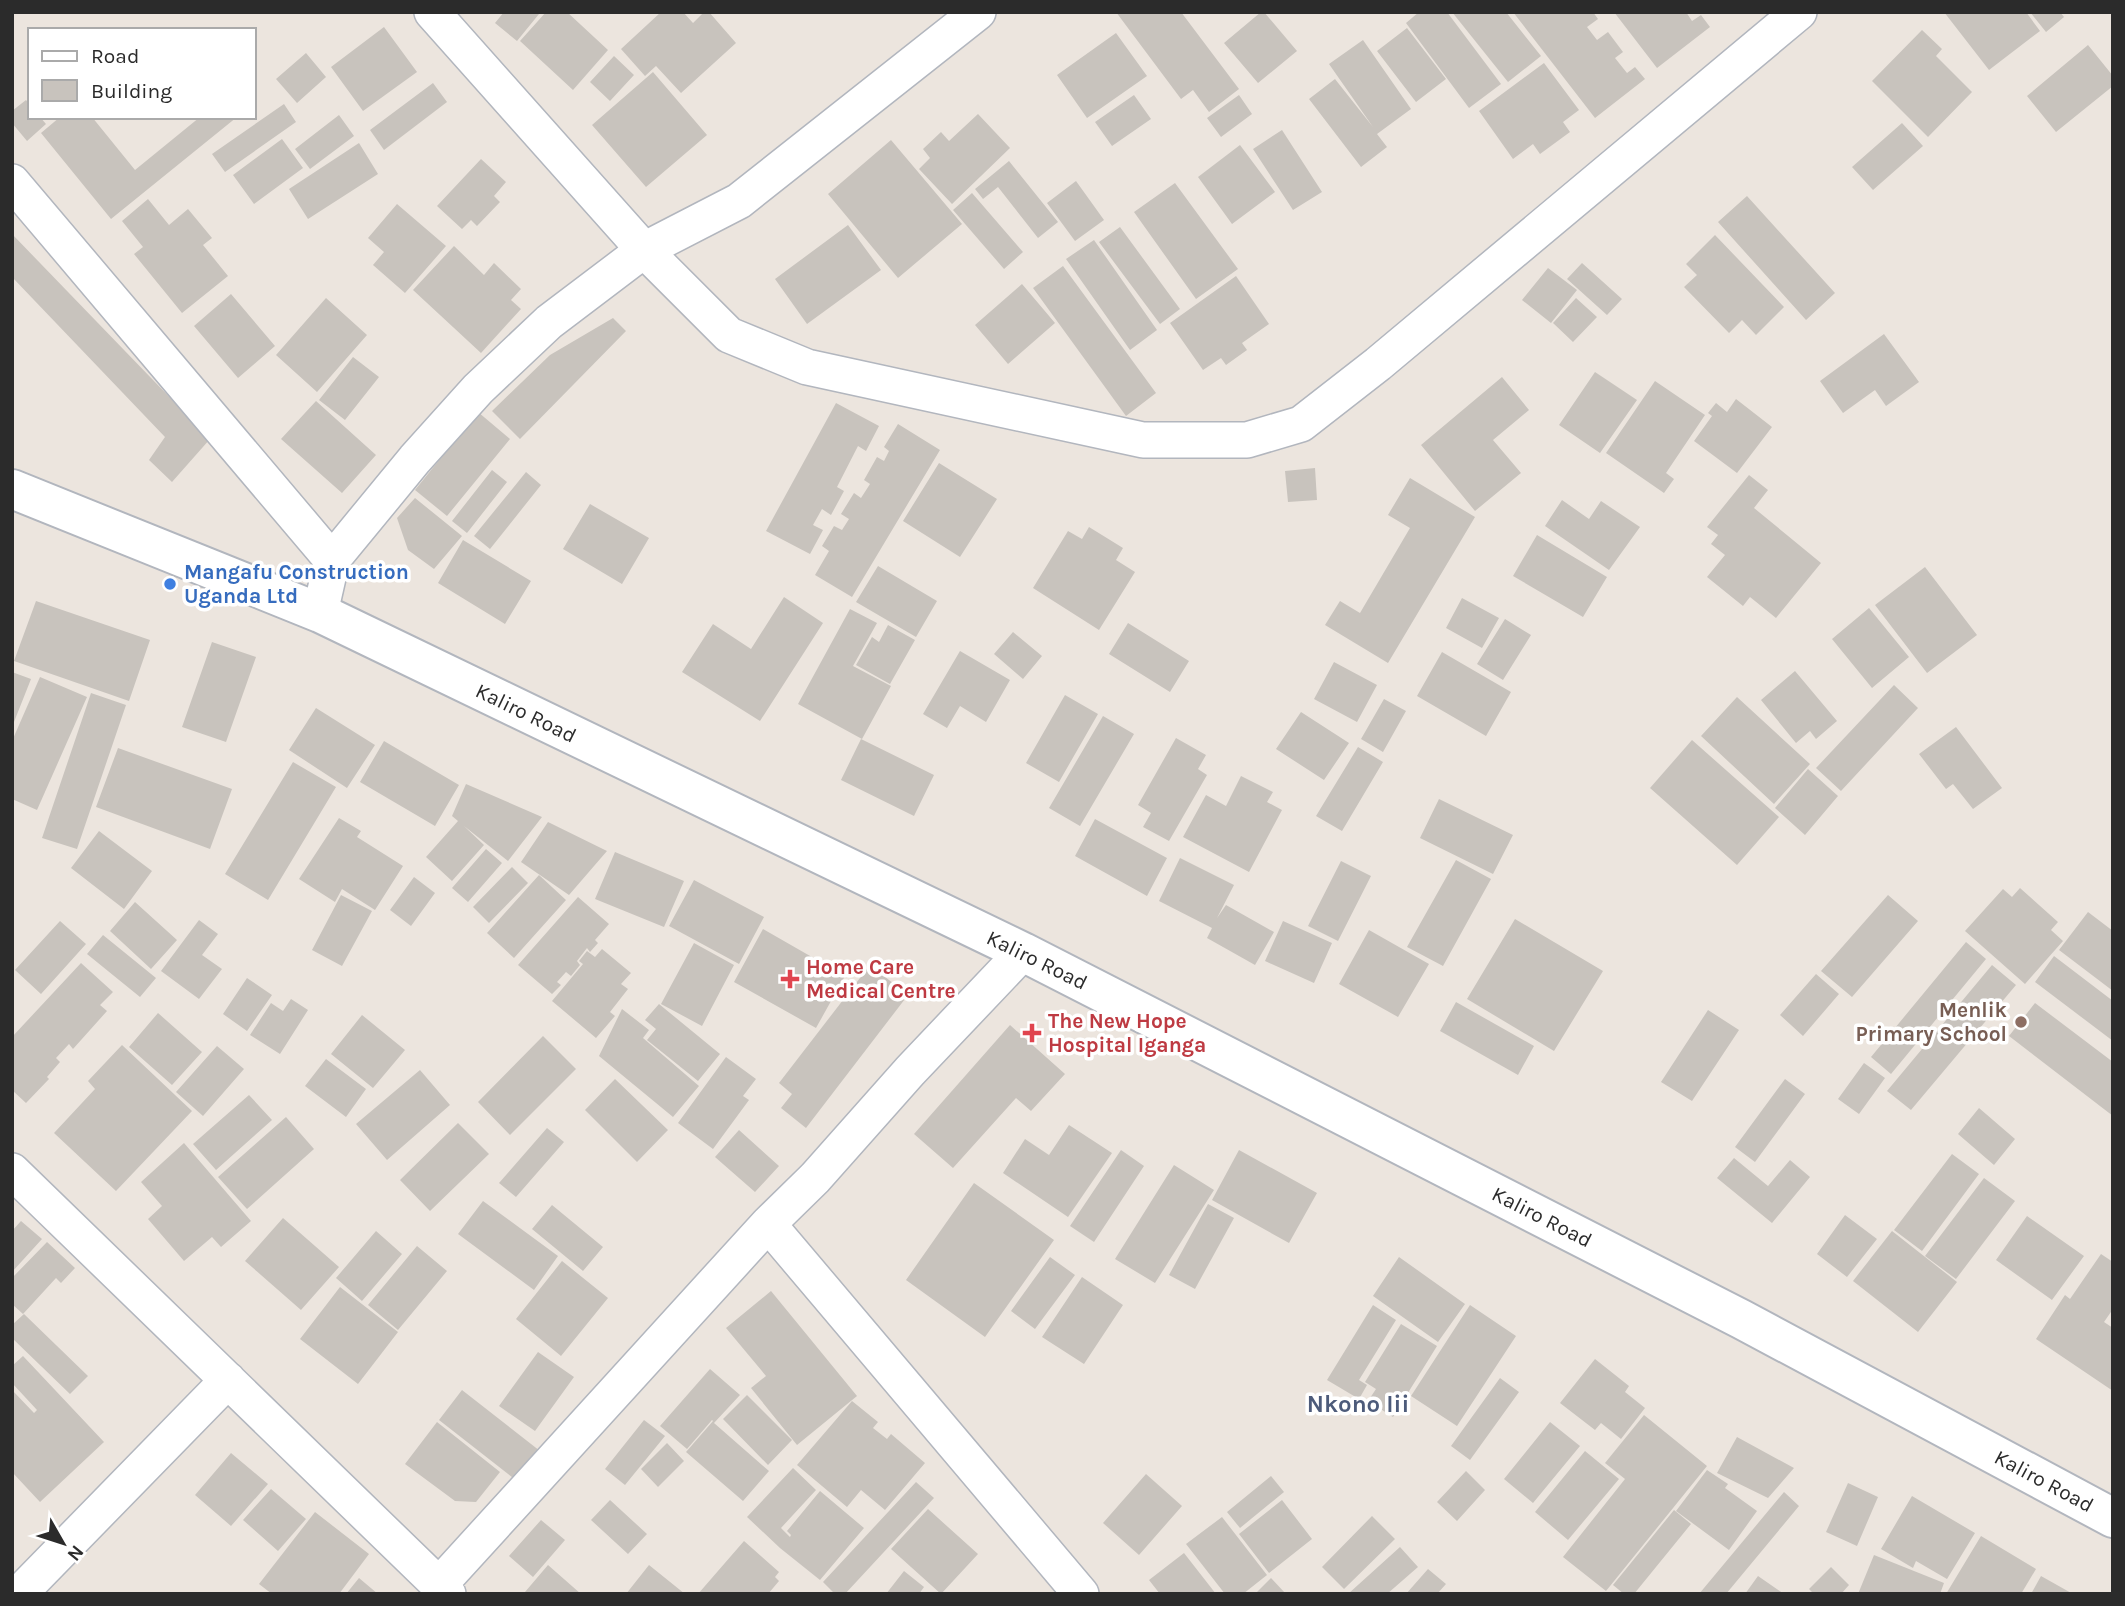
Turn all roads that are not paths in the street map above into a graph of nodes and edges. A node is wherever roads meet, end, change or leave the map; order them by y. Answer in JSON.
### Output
{"nodes":[{"id":1,"x":432,"y":12,"type":"edge"},
{"id":2,"x":978,"y":12,"type":"edge"},
{"id":3,"x":1799,"y":12,"type":"edge"},
{"id":4,"x":12,"y":182,"type":"edge"},
{"id":5,"x":644,"y":250,"type":"junction"},
{"id":6,"x":12,"y":489,"type":"edge"},
{"id":7,"x":332,"y":560,"type":"junction"},
{"id":8,"x":320,"y":613,"type":"junction"},
{"id":9,"x":1023,"y":951,"type":"junction"},
{"id":10,"x":12,"y":1171,"type":"edge"},
{"id":11,"x":768,"y":1224,"type":"junction"},
{"id":12,"x":228,"y":1380,"type":"junction"},
{"id":13,"x":2113,"y":1518,"type":"edge"},
{"id":14,"x":444,"y":1589,"type":"edge"},
{"id":15,"x":19,"y":1594,"type":"edge"},
{"id":16,"x":1081,"y":1594,"type":"edge"}],
"edges":[{"from":1,"to":5,"type":"street"},
{"from":2,"to":5,"type":"street"},
{"from":3,"to":5,"type":"street"},
{"from":4,"to":7,"type":"street"},
{"from":5,"to":7,"type":"street"},
{"from":6,"to":8,"type":"main road","name":"Kaliro Road"},
{"from":7,"to":8,"type":"street"},
{"from":8,"to":9,"type":"main road","name":"Kaliro Road"},
{"from":9,"to":11,"type":"street"},
{"from":9,"to":13,"type":"main road","name":"Kaliro Road"},
{"from":10,"to":12,"type":"street"},
{"from":11,"to":14,"type":"street"},
{"from":11,"to":16,"type":"street"},
{"from":12,"to":14,"type":"street"},
{"from":12,"to":15,"type":"street"}]}
